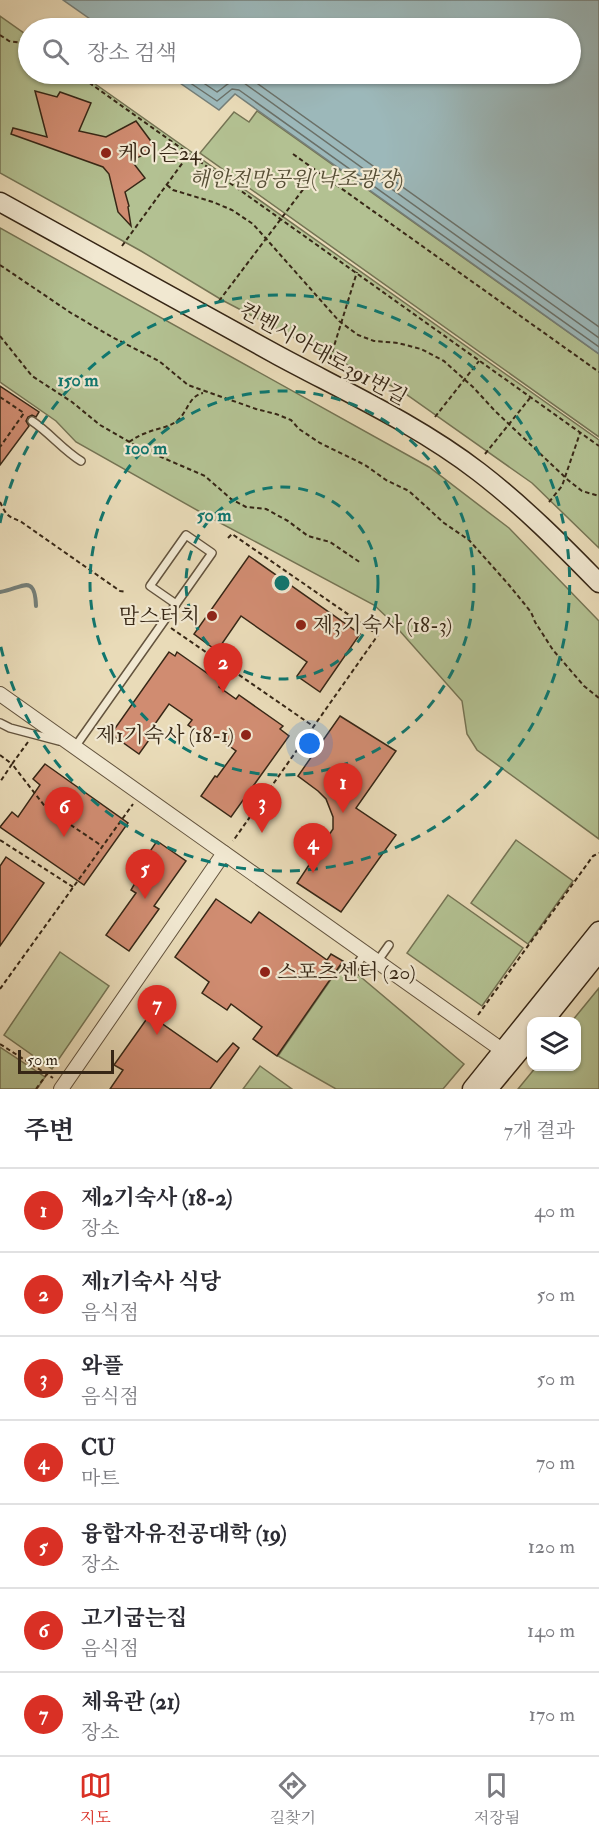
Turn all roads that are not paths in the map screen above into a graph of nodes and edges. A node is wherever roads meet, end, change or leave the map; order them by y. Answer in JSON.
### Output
{"nodes":[{"id":1,"x":0,"y":202,"type":"edge"},
{"id":2,"x":32,"y":421,"type":"dead end"},
{"id":3,"x":81,"y":461,"type":"dead end"},
{"id":4,"x":599,"y":583,"type":"edge"},
{"id":5,"x":176,"y":604,"type":"junction"},
{"id":6,"x":0,"y":694,"type":"edge"},
{"id":7,"x":0,"y":723,"type":"edge"},
{"id":8,"x":72,"y":745,"type":"junction"},
{"id":9,"x":224,"y":853,"type":"junction"},
{"id":10,"x":599,"y":931,"type":"edge"},
{"id":11,"x":389,"y":945,"type":"dead end"},
{"id":12,"x":599,"y":952,"type":"edge"},
{"id":13,"x":365,"y":953,"type":"junction"},
{"id":14,"x":377,"y":962,"type":"junction"},
{"id":15,"x":350,"y":974,"type":"dead end"},
{"id":16,"x":547,"y":1017,"type":"edge"},
{"id":17,"x":527,"y":1041,"type":"edge"},
{"id":18,"x":502,"y":1050,"type":"junction"},
{"id":19,"x":62,"y":1087,"type":"edge"},
{"id":20,"x":472,"y":1089,"type":"edge"},
{"id":21,"x":488,"y":1089,"type":"edge"}],
"edges":[{"from":1,"to":4,"type":"street","name":"컨벤시아대로391번길"},
{"from":2,"to":3,"type":"lane"},
{"from":5,"to":5,"type":"lane"},
{"from":5,"to":8,"type":"lane"},
{"from":6,"to":8,"type":"street"},
{"from":7,"to":8,"type":"lane"},
{"from":8,"to":9,"type":"street"},
{"from":9,"to":13,"type":"street"},
{"from":9,"to":19,"type":"street"},
{"from":10,"to":18,"type":"street"},
{"from":11,"to":14,"type":"lane"},
{"from":12,"to":16,"type":"street"},
{"from":13,"to":14,"type":"street"},
{"from":13,"to":15,"type":"lane"},
{"from":14,"to":18,"type":"street"},
{"from":17,"to":21,"type":"street"},
{"from":18,"to":20,"type":"street"}]}
